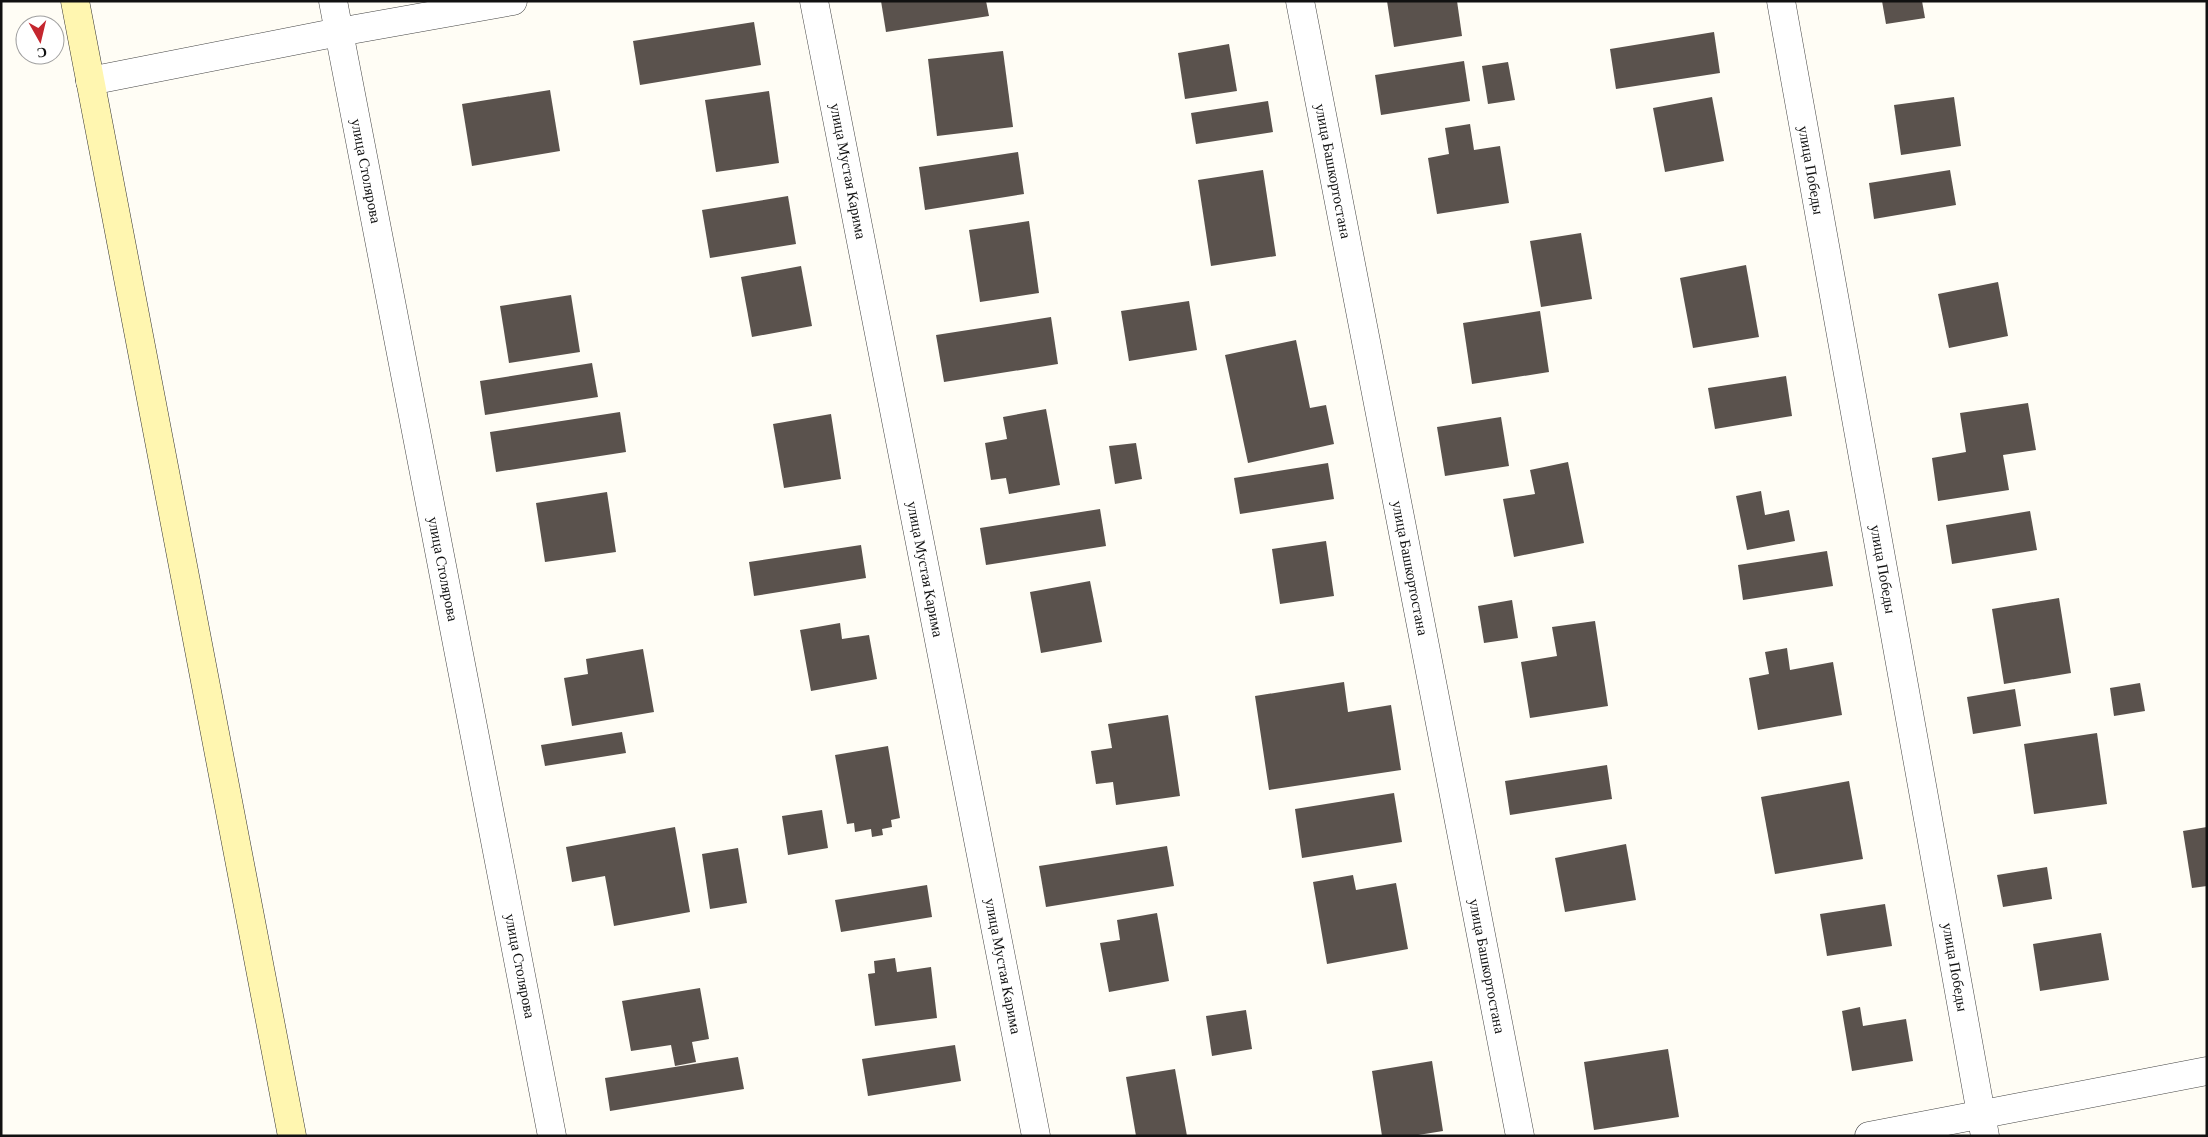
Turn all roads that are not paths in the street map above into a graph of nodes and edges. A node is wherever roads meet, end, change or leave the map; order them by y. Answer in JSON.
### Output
{"nodes":[{"id":1,"x":75,"y":1,"type":"edge"},
{"id":2,"x":334,"y":1,"type":"edge"},
{"id":3,"x":513,"y":1,"type":"edge"},
{"id":4,"x":814,"y":1,"type":"edge"},
{"id":5,"x":1300,"y":1,"type":"edge"},
{"id":6,"x":1781,"y":1,"type":"edge"},
{"id":7,"x":339,"y":32,"type":"junction"},
{"id":8,"x":90,"y":81,"type":"junction"},
{"id":9,"x":2207,"y":1071,"type":"edge"},
{"id":10,"x":1983,"y":1125,"type":"edge"},
{"id":11,"x":292,"y":1136,"type":"edge"},
{"id":12,"x":552,"y":1136,"type":"edge"},
{"id":13,"x":1036,"y":1136,"type":"edge"},
{"id":14,"x":1520,"y":1136,"type":"edge"},
{"id":15,"x":1869,"y":1136,"type":"edge"}],
"edges":[{"from":1,"to":8,"type":"main road"},
{"from":2,"to":7,"type":"street","name":"улица Столярова"},
{"from":3,"to":7,"type":"street"},
{"from":4,"to":13,"type":"street","name":"улица Мустая Карима"},
{"from":5,"to":14,"type":"street","name":"улица Башкортостана"},
{"from":6,"to":10,"type":"street","name":"улица Победы"},
{"from":7,"to":8,"type":"street"},
{"from":7,"to":12,"type":"street","name":"улица Столярова"},
{"from":8,"to":11,"type":"main road"},
{"from":9,"to":10,"type":"street"},
{"from":10,"to":15,"type":"street"}]}
